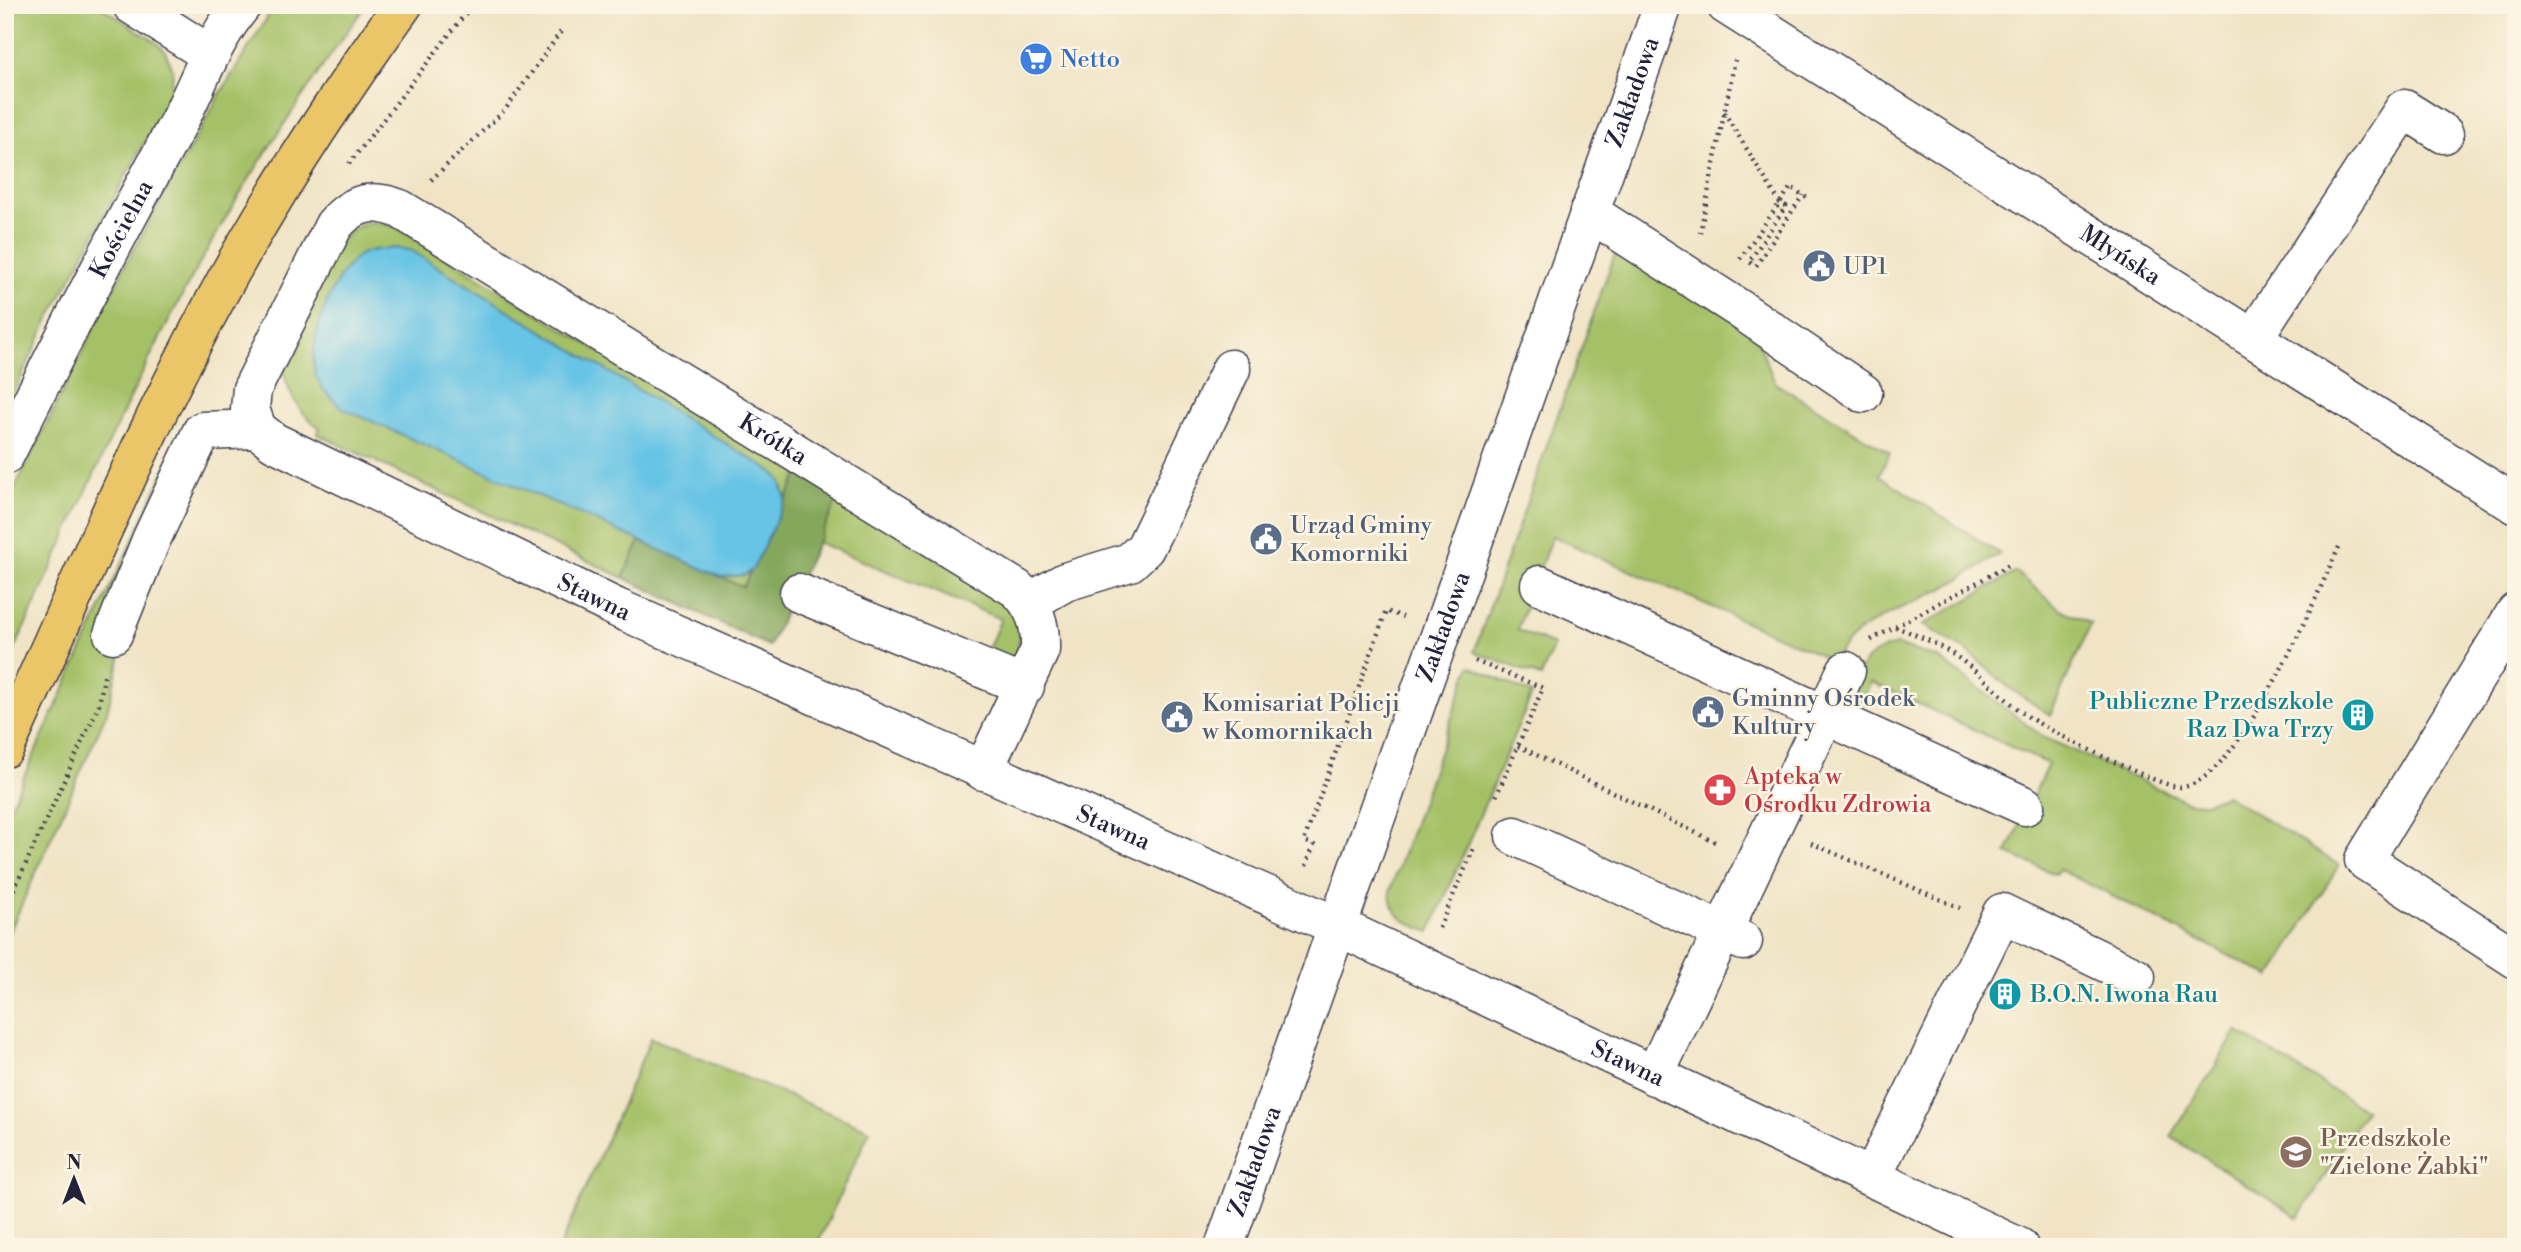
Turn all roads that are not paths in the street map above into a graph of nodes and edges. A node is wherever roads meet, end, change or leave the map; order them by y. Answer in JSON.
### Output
{"nodes":[{"id":1,"x":132,"y":5,"type":"edge"},
{"id":2,"x":242,"y":5,"type":"edge"},
{"id":3,"x":403,"y":5,"type":"edge"},
{"id":4,"x":1662,"y":5,"type":"edge"},
{"id":5,"x":1726,"y":5,"type":"edge"},
{"id":6,"x":209,"y":54,"type":"junction"},
{"id":7,"x":2444,"y":134,"type":"dead end"},
{"id":8,"x":1588,"y":212,"type":"junction"},
{"id":9,"x":2253,"y":338,"type":"junction"},
{"id":10,"x":1231,"y":369,"type":"dead end"},
{"id":11,"x":1863,"y":393,"type":"dead end"},
{"id":12,"x":257,"y":429,"type":"junction"},
{"id":13,"x":5,"y":455,"type":"edge"},
{"id":14,"x":2516,"y":505,"type":"edge"},
{"id":15,"x":1540,"y":585,"type":"dead end"},
{"id":16,"x":799,"y":593,"type":"dead end"},
{"id":17,"x":1030,"y":602,"type":"junction"},
{"id":18,"x":2516,"y":612,"type":"edge"},
{"id":19,"x":113,"y":634,"type":"road end"},
{"id":20,"x":1846,"y":671,"type":"road end"},
{"id":21,"x":1025,"y":686,"type":"junction"},
{"id":22,"x":1826,"y":716,"type":"junction"},
{"id":23,"x":5,"y":748,"type":"edge"},
{"id":24,"x":983,"y":771,"type":"junction"},
{"id":25,"x":2025,"y":806,"type":"dead end"},
{"id":26,"x":1503,"y":822,"type":"road end"},
{"id":27,"x":1337,"y":926,"type":"junction"},
{"id":28,"x":1733,"y":937,"type":"junction"},
{"id":29,"x":2516,"y":959,"type":"edge"},
{"id":30,"x":2136,"y":977,"type":"dead end"},
{"id":31,"x":1654,"y":1076,"type":"junction"},
{"id":32,"x":1872,"y":1177,"type":"junction"},
{"id":33,"x":1224,"y":1247,"type":"edge"},
{"id":34,"x":2019,"y":1247,"type":"edge"}],
"edges":[{"from":1,"to":6,"type":"street"},
{"from":2,"to":6,"type":"street","name":"Kościelna"},
{"from":3,"to":23,"type":"main road"},
{"from":4,"to":8,"type":"street","name":"Zakładowa"},
{"from":5,"to":9,"type":"street","name":"Młyńska"},
{"from":6,"to":13,"type":"street","name":"Kościelna"},
{"from":7,"to":9,"type":"street"},
{"from":8,"to":11,"type":"street"},
{"from":8,"to":27,"type":"street","name":"Zakładowa"},
{"from":9,"to":14,"type":"street","name":"Młyńska"},
{"from":10,"to":17,"type":"street"},
{"from":12,"to":17,"type":"street","name":"Krótka"},
{"from":12,"to":19,"type":"street"},
{"from":12,"to":24,"type":"street","name":"Stawna"},
{"from":15,"to":22,"type":"street"},
{"from":16,"to":21,"type":"street"},
{"from":17,"to":21,"type":"street"},
{"from":18,"to":29,"type":"street"},
{"from":20,"to":22,"type":"street"},
{"from":21,"to":24,"type":"street"},
{"from":22,"to":25,"type":"street"},
{"from":22,"to":28,"type":"street"},
{"from":24,"to":27,"type":"street","name":"Stawna"},
{"from":26,"to":28,"type":"street"},
{"from":27,"to":31,"type":"street","name":"Stawna"},
{"from":27,"to":33,"type":"street","name":"Zakładowa"},
{"from":28,"to":31,"type":"street"},
{"from":30,"to":32,"type":"street"},
{"from":31,"to":32,"type":"street","name":"Stawna"},
{"from":32,"to":34,"type":"street","name":"Stawna"}]}
